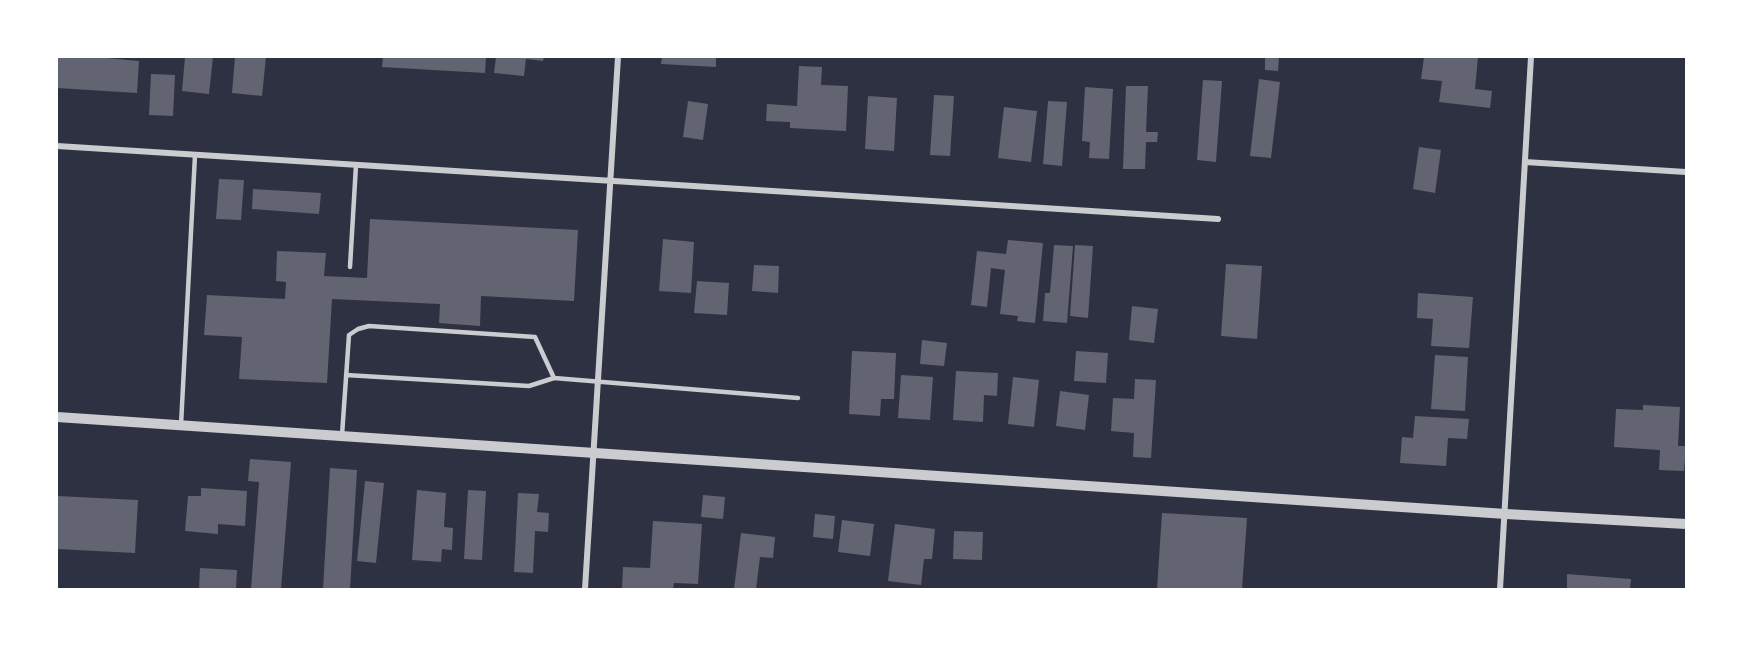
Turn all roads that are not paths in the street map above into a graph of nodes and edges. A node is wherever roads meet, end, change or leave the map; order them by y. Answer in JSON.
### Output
{"nodes":[{"id":1,"x":618,"y":57,"type":"edge"},
{"id":2,"x":1532,"y":57,"type":"edge"},
{"id":3,"x":57,"y":146,"type":"edge"},
{"id":4,"x":195,"y":154,"type":"junction"},
{"id":5,"x":1525,"y":162,"type":"junction"},
{"id":6,"x":356,"y":165,"type":"junction"},
{"id":7,"x":1686,"y":171,"type":"edge"},
{"id":8,"x":610,"y":181,"type":"junction"},
{"id":9,"x":1218,"y":219,"type":"dead end"},
{"id":10,"x":350,"y":267,"type":"dead end"},
{"id":11,"x":346,"y":375,"type":"junction"},
{"id":12,"x":554,"y":378,"type":"junction"},
{"id":13,"x":599,"y":382,"type":"junction"},
{"id":14,"x":798,"y":398,"type":"dead end"},
{"id":15,"x":57,"y":417,"type":"edge"},
{"id":16,"x":181,"y":424,"type":"junction"},
{"id":17,"x":342,"y":435,"type":"junction"},
{"id":18,"x":594,"y":452,"type":"junction"},
{"id":19,"x":1506,"y":514,"type":"junction"},
{"id":20,"x":1686,"y":524,"type":"edge"},
{"id":21,"x":585,"y":589,"type":"edge"},
{"id":22,"x":1500,"y":589,"type":"edge"}],
"edges":[{"from":1,"to":8,"type":"street"},
{"from":2,"to":5,"type":"street"},
{"from":3,"to":4,"type":"street"},
{"from":4,"to":6,"type":"street"},
{"from":4,"to":16,"type":"lane"},
{"from":5,"to":7,"type":"street"},
{"from":5,"to":19,"type":"street"},
{"from":6,"to":8,"type":"street"},
{"from":6,"to":10,"type":"lane"},
{"from":8,"to":9,"type":"street"},
{"from":8,"to":13,"type":"street"},
{"from":11,"to":12,"type":"lane"},
{"from":11,"to":12,"type":"lane"},
{"from":11,"to":17,"type":"lane"},
{"from":12,"to":13,"type":"lane"},
{"from":13,"to":14,"type":"lane"},
{"from":13,"to":18,"type":"street"},
{"from":15,"to":16,"type":"street"},
{"from":16,"to":17,"type":"street"},
{"from":17,"to":18,"type":"street"},
{"from":18,"to":19,"type":"street"},
{"from":18,"to":21,"type":"street"},
{"from":19,"to":20,"type":"street"},
{"from":19,"to":22,"type":"street"}]}
